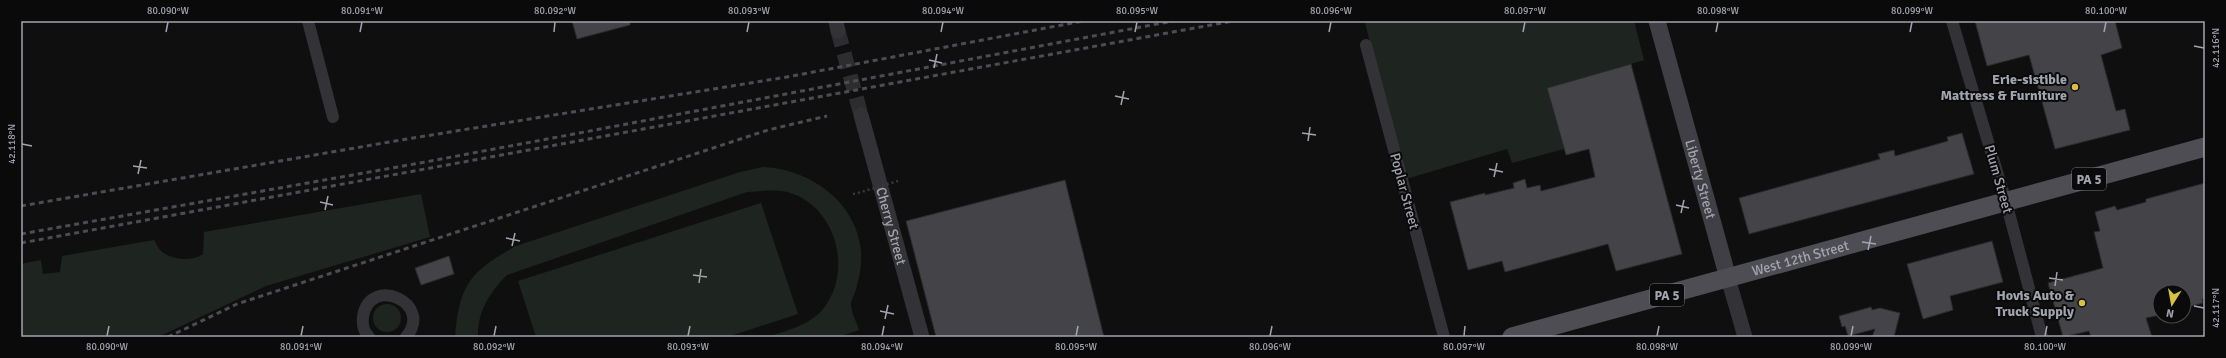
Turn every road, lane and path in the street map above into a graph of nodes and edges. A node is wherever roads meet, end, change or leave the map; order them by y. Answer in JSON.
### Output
{"nodes":[{"id":1,"x":308,"y":21,"type":"edge"},
{"id":2,"x":1657,"y":21,"type":"edge"},
{"id":3,"x":1952,"y":21,"type":"edge"},
{"id":4,"x":1366,"y":45,"type":"dead end"},
{"id":5,"x":862,"y":115,"type":"tunnel mouth"},
{"id":6,"x":333,"y":117,"type":"dead end"},
{"id":7,"x":2205,"y":147,"type":"edge"},
{"id":8,"x":898,"y":181,"type":"dead end"},
{"id":9,"x":852,"y":194,"type":"dead end"},
{"id":10,"x":2006,"y":202,"type":"junction"},
{"id":11,"x":1728,"y":278,"type":"junction"},
{"id":12,"x":369,"y":337,"type":"edge"},
{"id":13,"x":406,"y":337,"type":"edge"},
{"id":14,"x":922,"y":337,"type":"edge"},
{"id":15,"x":1444,"y":337,"type":"edge"},
{"id":16,"x":1512,"y":337,"type":"edge"},
{"id":17,"x":1745,"y":337,"type":"edge"},
{"id":18,"x":2042,"y":337,"type":"edge"}],
"edges":[{"from":1,"to":6,"type":"street"},
{"from":2,"to":11,"type":"main road","name":"Liberty Street"},
{"from":3,"to":10,"type":"street","name":"Plum Street"},
{"from":4,"to":15,"type":"street","name":"Poplar Street"},
{"from":5,"to":14,"type":"street","name":"Cherry Street"},
{"from":7,"to":10,"type":"main road","name":"West 12th Street","number":"PA 5"},
{"from":8,"to":9,"type":"path","bridge":true},
{"from":10,"to":11,"type":"main road","name":"West 12th Street","number":"PA 5"},
{"from":10,"to":18,"type":"street","name":"Plum Street"},
{"from":11,"to":16,"type":"main road","name":"West 12th Street","number":"PA 5"},
{"from":11,"to":17,"type":"street","name":"Liberty Street"},
{"from":12,"to":13,"type":"street"}]}
